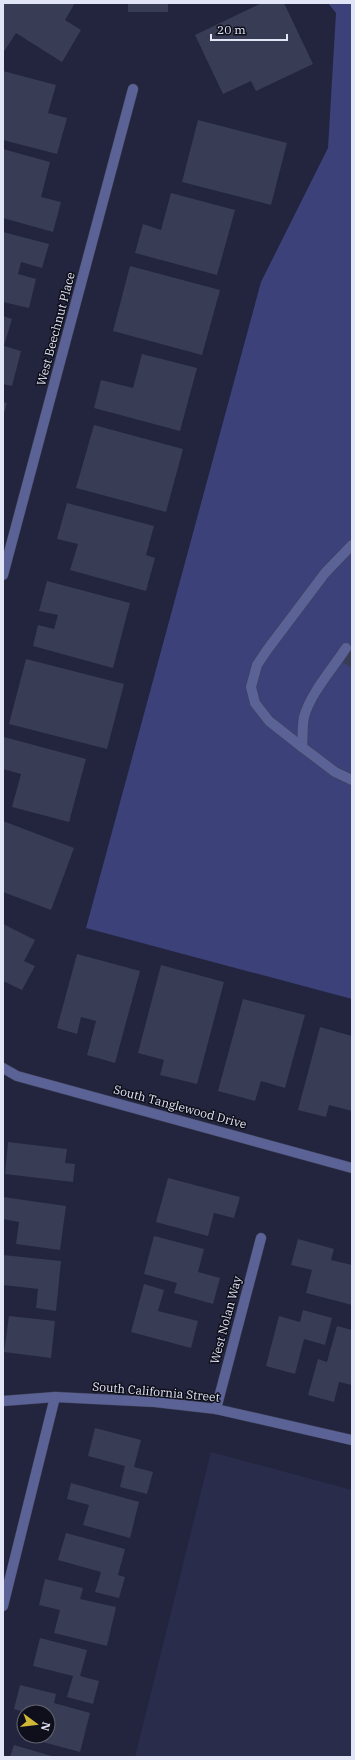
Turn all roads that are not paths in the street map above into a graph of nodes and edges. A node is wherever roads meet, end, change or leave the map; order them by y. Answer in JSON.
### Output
{"nodes":[{"id":1,"x":133,"y":88,"type":"dead end"},
{"id":2,"x":352,"y":545,"type":"edge"},
{"id":3,"x":3,"y":575,"type":"edge"},
{"id":4,"x":346,"y":648,"type":"dead end"},
{"id":5,"x":302,"y":748,"type":"junction"},
{"id":6,"x":352,"y":780,"type":"edge"},
{"id":7,"x":3,"y":1068,"type":"edge"},
{"id":8,"x":352,"y":1168,"type":"edge"},
{"id":9,"x":261,"y":1238,"type":"dead end"},
{"id":10,"x":56,"y":1397,"type":"junction"},
{"id":11,"x":3,"y":1401,"type":"edge"},
{"id":12,"x":216,"y":1409,"type":"junction"},
{"id":13,"x":352,"y":1440,"type":"edge"},
{"id":14,"x":3,"y":1606,"type":"edge"}],
"edges":[{"from":1,"to":3,"type":"street","name":"West Beechnut Place"},
{"from":2,"to":5,"type":"street"},
{"from":4,"to":5,"type":"street"},
{"from":5,"to":6,"type":"street"},
{"from":7,"to":8,"type":"street","name":"South Tanglewood Drive"},
{"from":9,"to":12,"type":"street","name":"West Nolan Way"},
{"from":10,"to":11,"type":"street","name":"South California Street"},
{"from":10,"to":12,"type":"street","name":"South California Street"},
{"from":10,"to":14,"type":"street"},
{"from":12,"to":13,"type":"street","name":"South California Street"}]}
